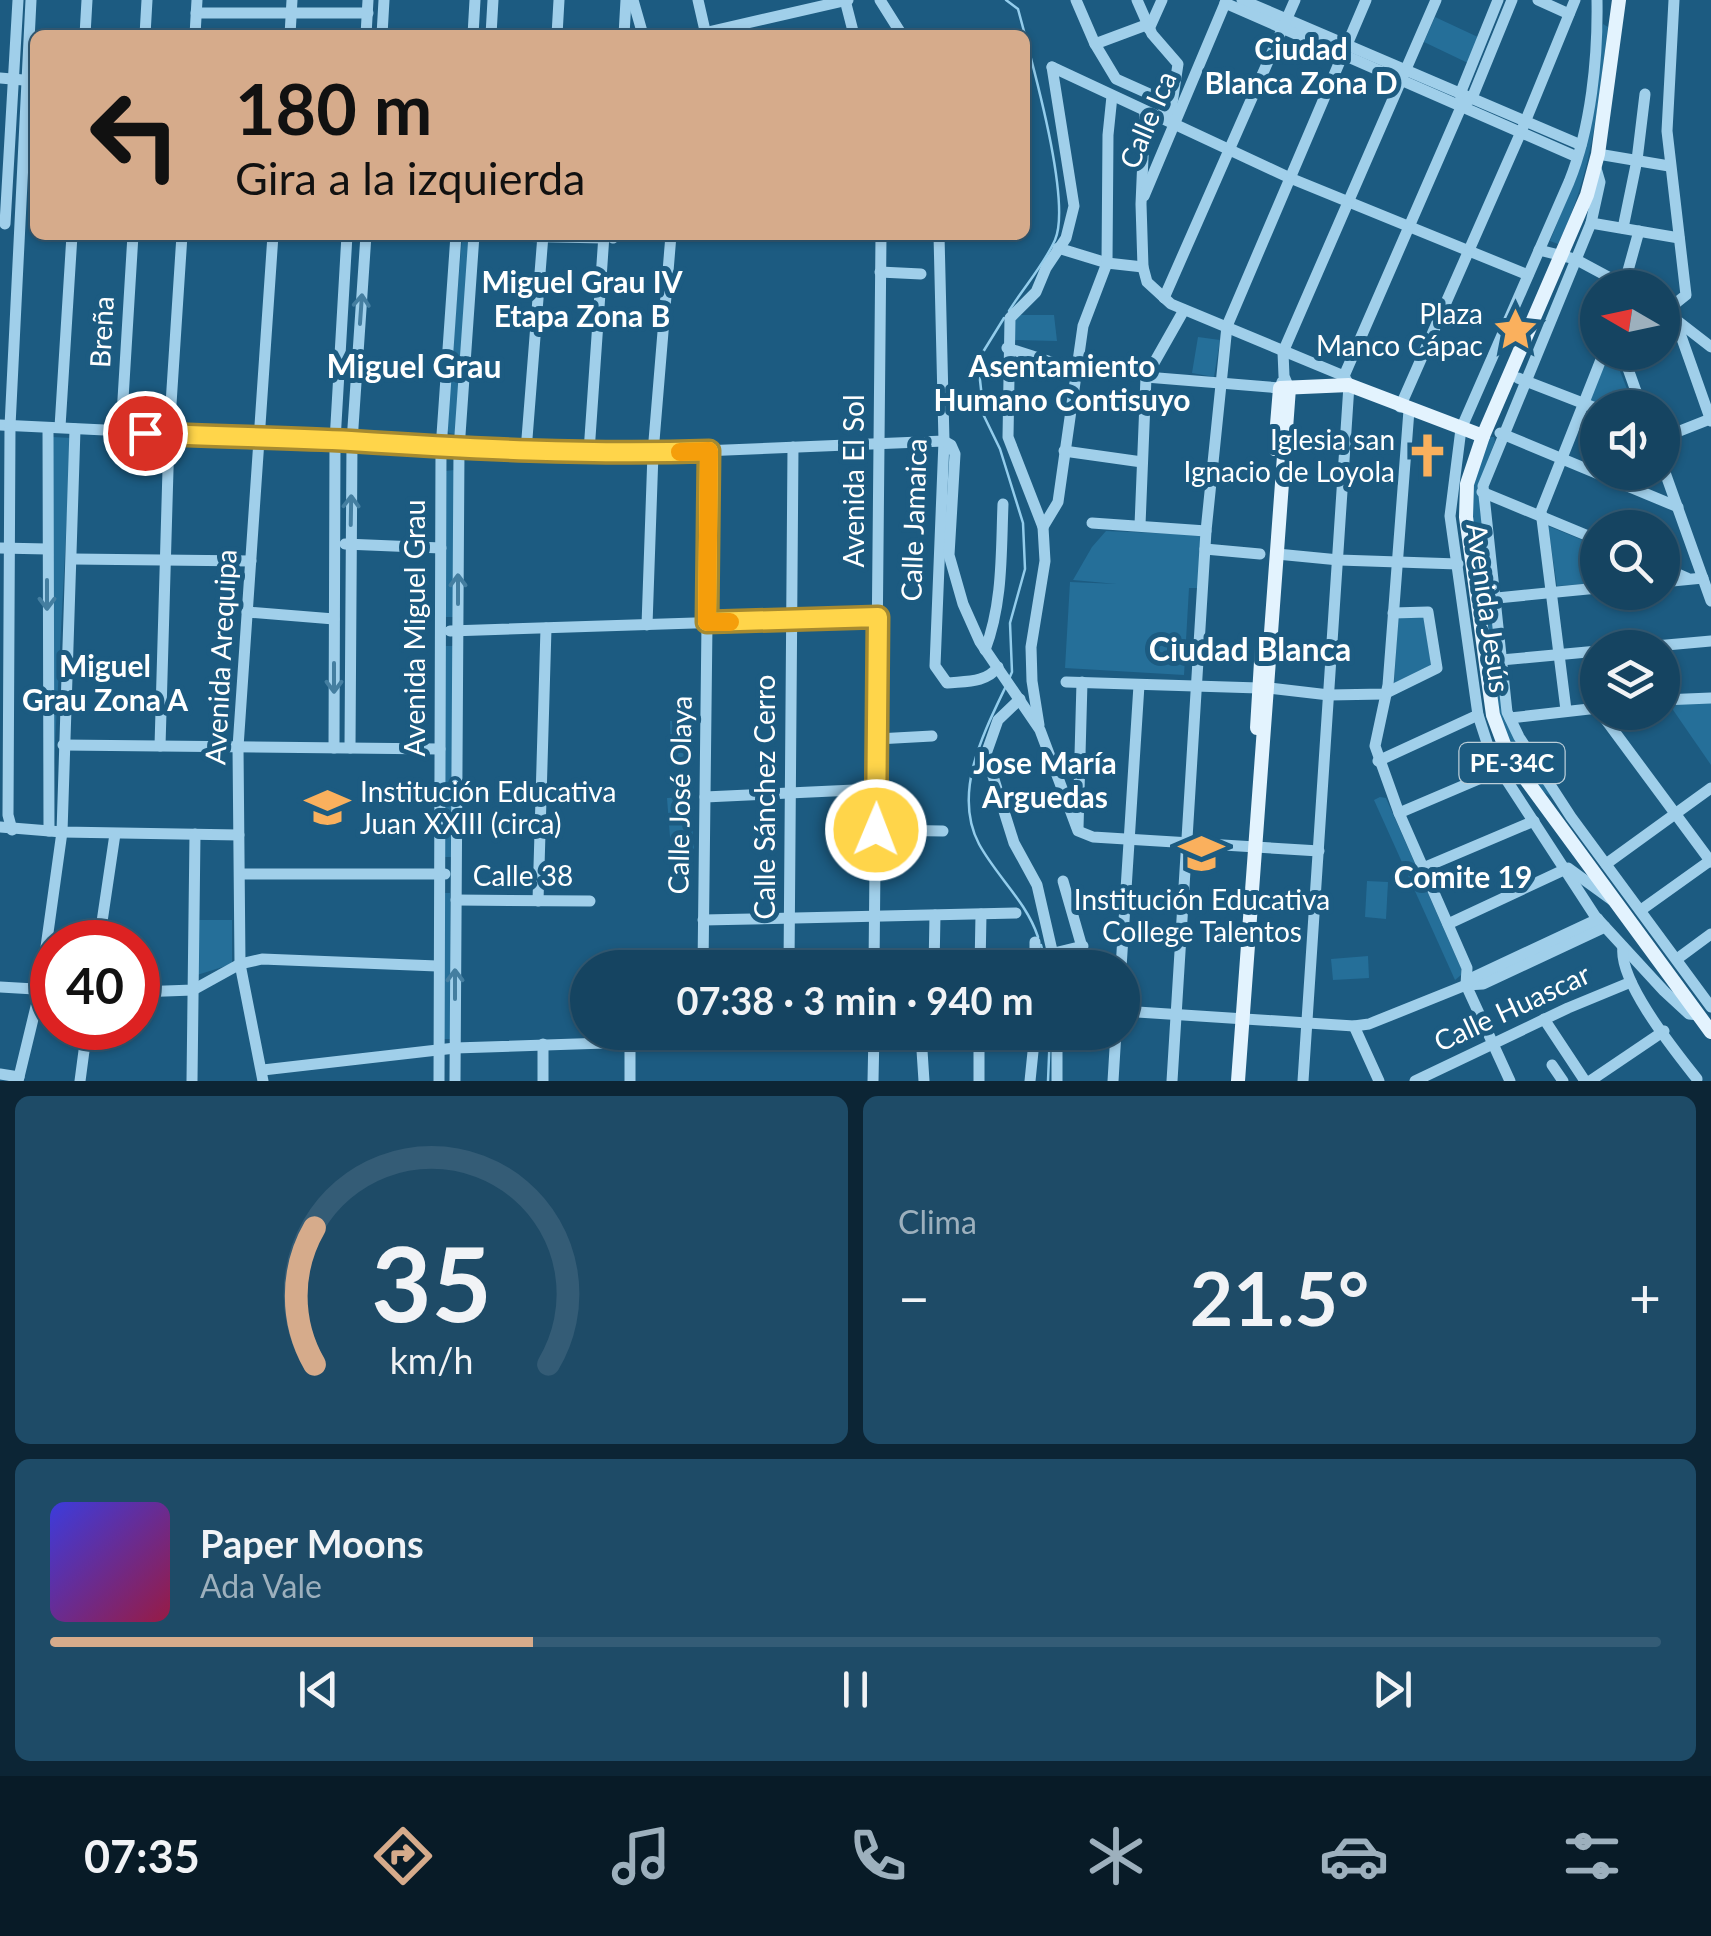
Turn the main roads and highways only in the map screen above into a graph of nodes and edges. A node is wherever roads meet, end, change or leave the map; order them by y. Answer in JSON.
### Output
{"nodes":[{"id":1,"x":1620,"y":0,"type":"edge"},
{"id":2,"x":1284,"y":384,"type":"junction"},
{"id":3,"x":1485,"y":432,"type":"junction"},
{"id":4,"x":1264,"y":688,"type":"junction"},
{"id":5,"x":1705,"y":1011,"type":"edge"},
{"id":6,"x":1711,"y":1032,"type":"edge"},
{"id":7,"x":1238,"y":1081,"type":"edge"}],
"edges":[{"from":1,"to":3,"type":"main road","number":"PE-34C"},
{"from":2,"to":3,"type":"main road"},
{"from":2,"to":4,"type":"main road"},
{"from":2,"to":4,"type":"main road"},
{"from":3,"to":5,"type":"main road","number":"PE-34C"},
{"from":4,"to":7,"type":"main road"},
{"from":5,"to":6,"type":"main road","number":"PE-34C"}]}
